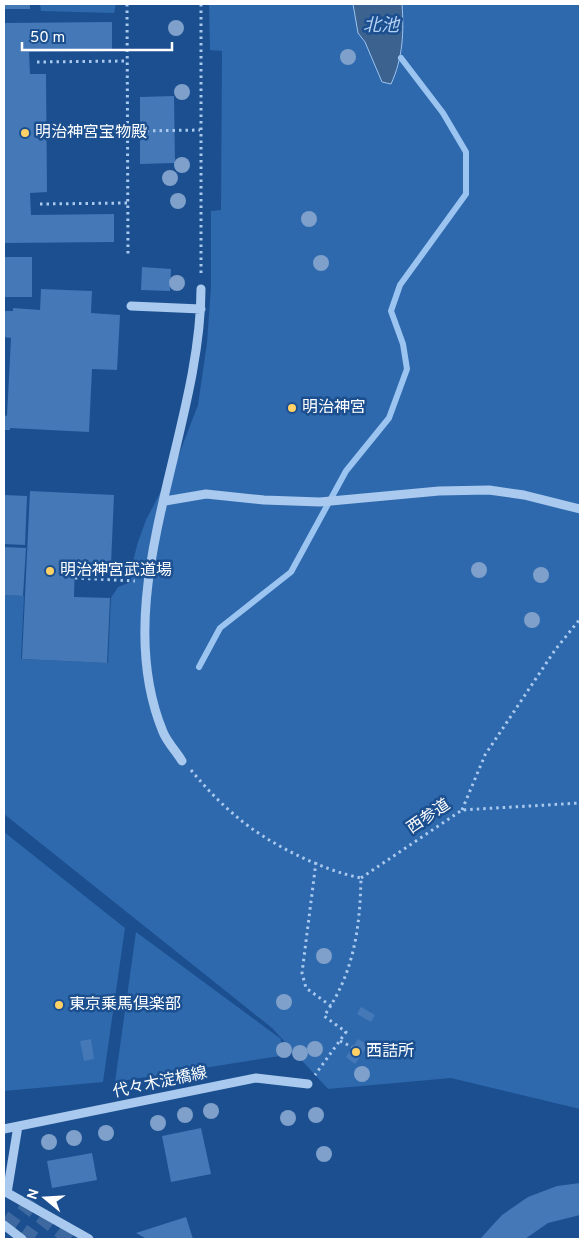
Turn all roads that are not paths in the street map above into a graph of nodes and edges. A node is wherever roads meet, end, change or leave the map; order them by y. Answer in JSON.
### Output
{"nodes":[{"id":1,"x":202,"y":289,"type":"road end"},
{"id":2,"x":131,"y":306,"type":"dead end"},
{"id":3,"x":201,"y":309,"type":"junction"},
{"id":4,"x":165,"y":501,"type":"junction"},
{"id":5,"x":580,"y":509,"type":"edge"},
{"id":6,"x":182,"y":760,"type":"road end"},
{"id":7,"x":308,"y":1084,"type":"dead end"},
{"id":8,"x":18,"y":1126,"type":"junction"},
{"id":9,"x":4,"y":1129,"type":"edge"},
{"id":10,"x":6,"y":1192,"type":"edge"},
{"id":11,"x":4,"y":1225,"type":"edge"},
{"id":12,"x":22,"y":1239,"type":"edge"},
{"id":13,"x":90,"y":1239,"type":"edge"}],
"edges":[{"from":1,"to":3,"type":"street"},
{"from":2,"to":3,"type":"street"},
{"from":3,"to":4,"type":"street"},
{"from":4,"to":5,"type":"street"},
{"from":4,"to":6,"type":"street"},
{"from":7,"to":8,"type":"street","name":"代々木淀橋線"},
{"from":8,"to":9,"type":"street","name":"代々木淀橋線"},
{"from":8,"to":10,"type":"street"},
{"from":10,"to":13,"type":"street"},
{"from":11,"to":12,"type":"street"}]}
